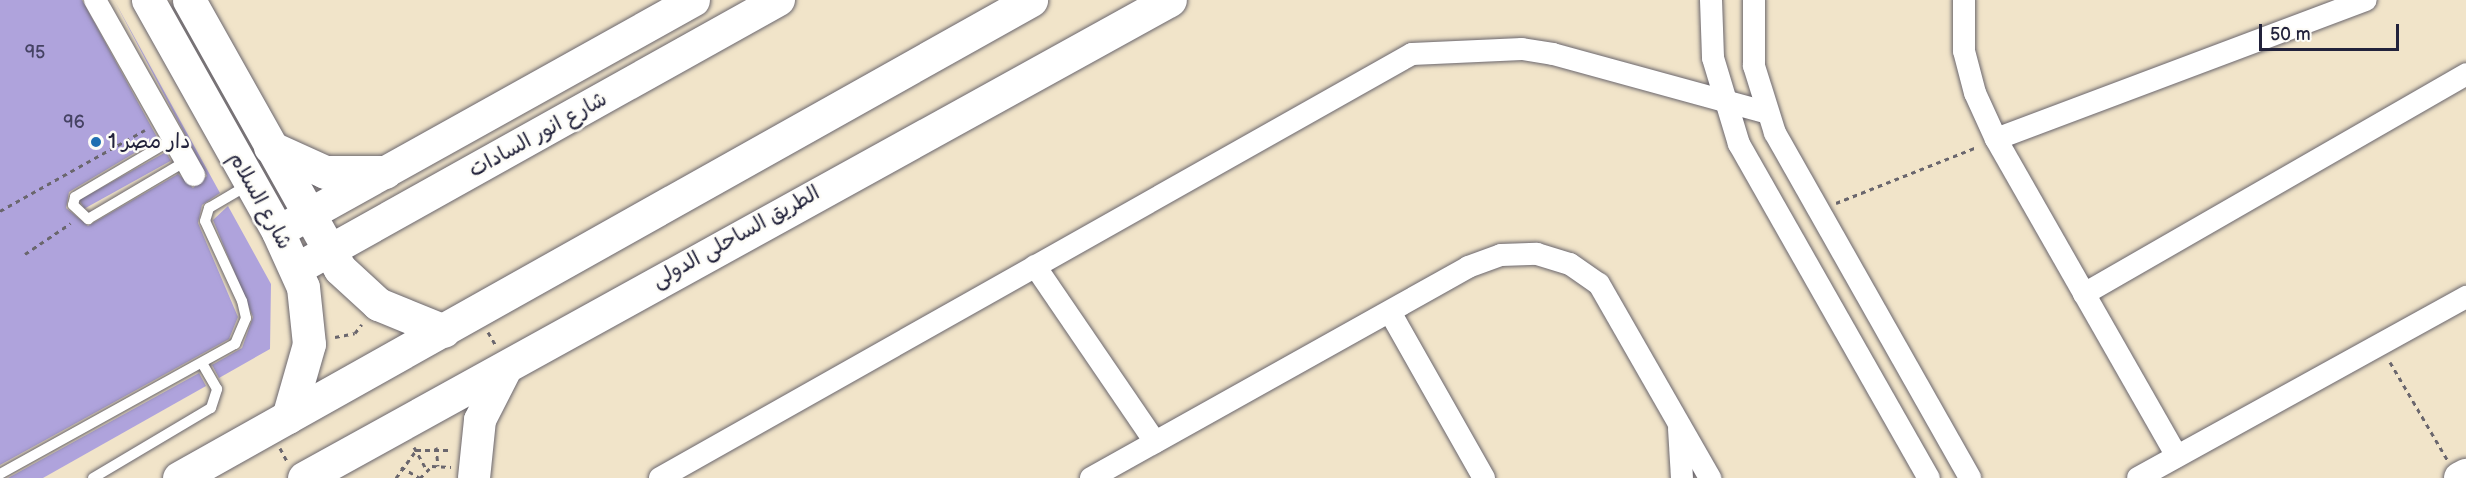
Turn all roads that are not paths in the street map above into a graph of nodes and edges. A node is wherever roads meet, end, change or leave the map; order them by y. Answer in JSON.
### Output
{"nodes":[{"id":1,"x":95,"y":0,"type":"edge"},
{"id":2,"x":148,"y":0,"type":"edge"},
{"id":3,"x":189,"y":0,"type":"edge"},
{"id":4,"x":694,"y":0,"type":"edge"},
{"id":5,"x":779,"y":0,"type":"edge"},
{"id":6,"x":1031,"y":0,"type":"edge"},
{"id":7,"x":1170,"y":0,"type":"edge"},
{"id":8,"x":1711,"y":0,"type":"edge"},
{"id":9,"x":1754,"y":0,"type":"edge"},
{"id":10,"x":1964,"y":0,"type":"edge"},
{"id":11,"x":2366,"y":0,"type":"edge"},
{"id":12,"x":740,"y":9,"type":"edge"},
{"id":13,"x":2466,"y":74,"type":"edge"},
{"id":14,"x":1722,"y":98,"type":"junction"},
{"id":15,"x":1766,"y":112,"type":"junction"},
{"id":16,"x":168,"y":130,"type":"junction"},
{"id":17,"x":1996,"y":140,"type":"junction"},
{"id":18,"x":270,"y":147,"type":"junction"},
{"id":19,"x":190,"y":168,"type":"joint"},
{"id":20,"x":386,"y":172,"type":"junction"},
{"id":21,"x":251,"y":183,"type":"junction"},
{"id":22,"x":309,"y":216,"type":"junction"},
{"id":23,"x":279,"y":232,"type":"junction"},
{"id":24,"x":329,"y":251,"type":"junction"},
{"id":25,"x":1035,"y":266,"type":"junction"},
{"id":26,"x":297,"y":269,"type":"junction"},
{"id":27,"x":2084,"y":294,"type":"junction"},
{"id":28,"x":2466,"y":297,"type":"edge"},
{"id":29,"x":1390,"y":312,"type":"junction"},
{"id":30,"x":444,"y":331,"type":"junction"},
{"id":31,"x":203,"y":365,"type":"junction"},
{"id":32,"x":507,"y":367,"type":"junction"},
{"id":33,"x":279,"y":423,"type":"junction"},
{"id":34,"x":1679,"y":423,"type":"junction"},
{"id":35,"x":1155,"y":442,"type":"junction"},
{"id":36,"x":2177,"y":456,"type":"junction"},
{"id":37,"x":474,"y":468,"type":"edge"},
{"id":38,"x":298,"y":473,"type":"edge"},
{"id":39,"x":0,"y":474,"type":"edge"},
{"id":40,"x":93,"y":478,"type":"edge"},
{"id":41,"x":179,"y":478,"type":"edge"},
{"id":42,"x":322,"y":478,"type":"edge"},
{"id":43,"x":335,"y":478,"type":"edge"},
{"id":44,"x":660,"y":478,"type":"edge"},
{"id":45,"x":1090,"y":478,"type":"edge"},
{"id":46,"x":1484,"y":478,"type":"edge"},
{"id":47,"x":1682,"y":478,"type":"edge"},
{"id":48,"x":1710,"y":478,"type":"edge"},
{"id":49,"x":1929,"y":478,"type":"edge"},
{"id":50,"x":1970,"y":478,"type":"edge"},
{"id":51,"x":2138,"y":478,"type":"edge"}],
"edges":[{"from":1,"to":16,"type":"street"},
{"from":2,"to":21,"type":"main road","name":"شارع السلام"},
{"from":3,"to":18,"type":"main road","name":"شارع السلام"},
{"from":4,"to":20,"type":"main road","name":"شارع انور السادات"},
{"from":5,"to":12,"type":"main road","name":"شارع انور السادات"},
{"from":6,"to":30,"type":"main road"},
{"from":7,"to":32,"type":"main road","name":"الطريق الساحلى الدولى"},
{"from":8,"to":14,"type":"street"},
{"from":9,"to":15,"type":"street"},
{"from":10,"to":17,"type":"street"},
{"from":11,"to":17,"type":"street"},
{"from":12,"to":24,"type":"main road","name":"شارع انور السادات"},
{"from":13,"to":27,"type":"street"},
{"from":14,"to":15,"type":"street"},
{"from":14,"to":25,"type":"street"},
{"from":14,"to":49,"type":"street"},
{"from":15,"to":50,"type":"street"},
{"from":16,"to":19,"type":"street"},
{"from":16,"to":19,"type":"lane"},
{"from":17,"to":27,"type":"street"},
{"from":18,"to":20,"type":"main road"},
{"from":18,"to":22,"type":"main road","name":"شارع السلام"},
{"from":20,"to":22,"type":"main road","name":"شارع انور السادات"},
{"from":21,"to":23,"type":"main road","name":"شارع السلام"},
{"from":21,"to":31,"type":"lane"},
{"from":22,"to":23,"type":"main road","name":"شارع انور السادات"},
{"from":22,"to":24,"type":"main road","name":"شارع السلام"},
{"from":23,"to":26,"type":"main road","name":"شارع السلام"},
{"from":24,"to":26,"type":"main road","name":"شارع انور السادات"},
{"from":24,"to":30,"type":"main road","name":"شارع السلام"},
{"from":25,"to":35,"type":"street"},
{"from":25,"to":44,"type":"street"},
{"from":26,"to":33,"type":"main road","name":"شارع السلام"},
{"from":27,"to":36,"type":"street"},
{"from":28,"to":36,"type":"street"},
{"from":29,"to":34,"type":"street"},
{"from":29,"to":35,"type":"street"},
{"from":29,"to":46,"type":"street"},
{"from":30,"to":33,"type":"main road"},
{"from":31,"to":39,"type":"lane"},
{"from":31,"to":40,"type":"lane"},
{"from":32,"to":37,"type":"main road"},
{"from":32,"to":38,"type":"main road","name":"الطريق الساحلى الدولى"},
{"from":33,"to":41,"type":"main road"},
{"from":34,"to":47,"type":"street"},
{"from":34,"to":48,"type":"street"},
{"from":35,"to":45,"type":"street"},
{"from":36,"to":51,"type":"street"},
{"from":42,"to":43,"type":"main road"}]}
